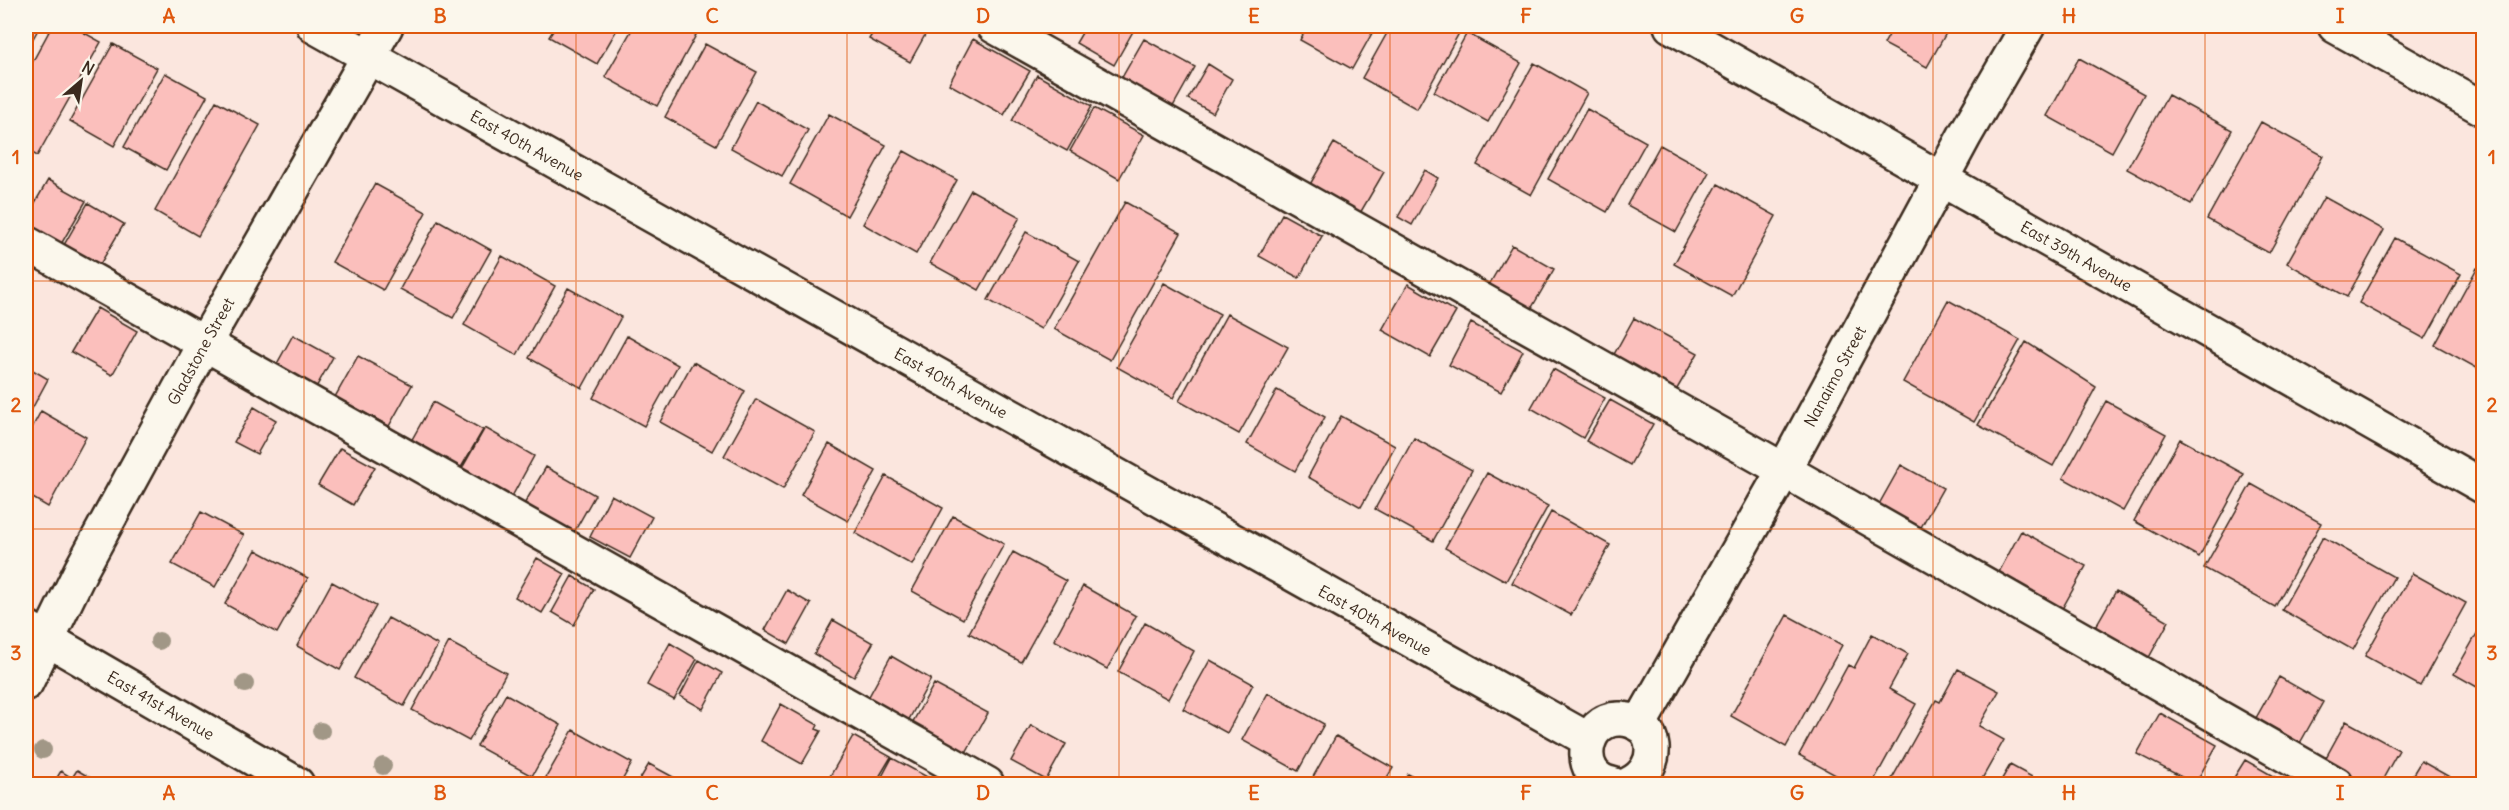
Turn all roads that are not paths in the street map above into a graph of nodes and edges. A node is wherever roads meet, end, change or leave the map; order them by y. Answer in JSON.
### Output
{"nodes":[{"id":1,"x":314,"y":26,"type":"edge"},
{"id":2,"x":386,"y":26,"type":"edge"},
{"id":3,"x":994,"y":26,"type":"edge"},
{"id":4,"x":1671,"y":26,"type":"edge"},
{"id":5,"x":2028,"y":26,"type":"edge"},
{"id":6,"x":2335,"y":26,"type":"edge"},
{"id":7,"x":368,"y":56,"type":"junction"},
{"id":8,"x":2484,"y":108,"type":"edge"},
{"id":9,"x":1942,"y":178,"type":"junction"},
{"id":10,"x":26,"y":243,"type":"edge"},
{"id":11,"x":204,"y":344,"type":"junction"},
{"id":12,"x":1784,"y":470,"type":"junction"},
{"id":13,"x":2484,"y":487,"type":"edge"},
{"id":14,"x":36,"y":633,"type":"edge"},
{"id":15,"x":26,"y":683,"type":"edge"},
{"id":16,"x":1639,"y":725,"type":"junction"},
{"id":17,"x":1589,"y":740,"type":"junction"},
{"id":18,"x":1628,"y":782,"type":"edge"},
{"id":19,"x":297,"y":784,"type":"edge"},
{"id":20,"x":987,"y":784,"type":"edge"},
{"id":21,"x":2336,"y":784,"type":"edge"}],
"edges":[{"from":1,"to":7,"type":"street","name":"East 40th Avenue"},
{"from":2,"to":7,"type":"street","name":"Gladstone Street"},
{"from":3,"to":12,"type":"street"},
{"from":4,"to":9,"type":"street","name":"East 39th Avenue"},
{"from":5,"to":9,"type":"street","name":"Nanaimo Street"},
{"from":6,"to":8,"type":"street"},
{"from":7,"to":11,"type":"street","name":"Gladstone Street"},
{"from":7,"to":17,"type":"street","name":"East 40th Avenue"},
{"from":9,"to":12,"type":"street","name":"Nanaimo Street"},
{"from":9,"to":13,"type":"street","name":"East 39th Avenue"},
{"from":10,"to":11,"type":"street"},
{"from":11,"to":14,"type":"street","name":"Gladstone Street"},
{"from":11,"to":20,"type":"street"},
{"from":12,"to":16,"type":"street","name":"Nanaimo Street"},
{"from":12,"to":21,"type":"street"},
{"from":14,"to":15,"type":"street","name":"Gladstone Street"},
{"from":14,"to":19,"type":"street","name":"East 41st Avenue"},
{"from":16,"to":17,"type":"street"},
{"from":16,"to":18,"type":"street"},
{"from":17,"to":18,"type":"street"}]}
